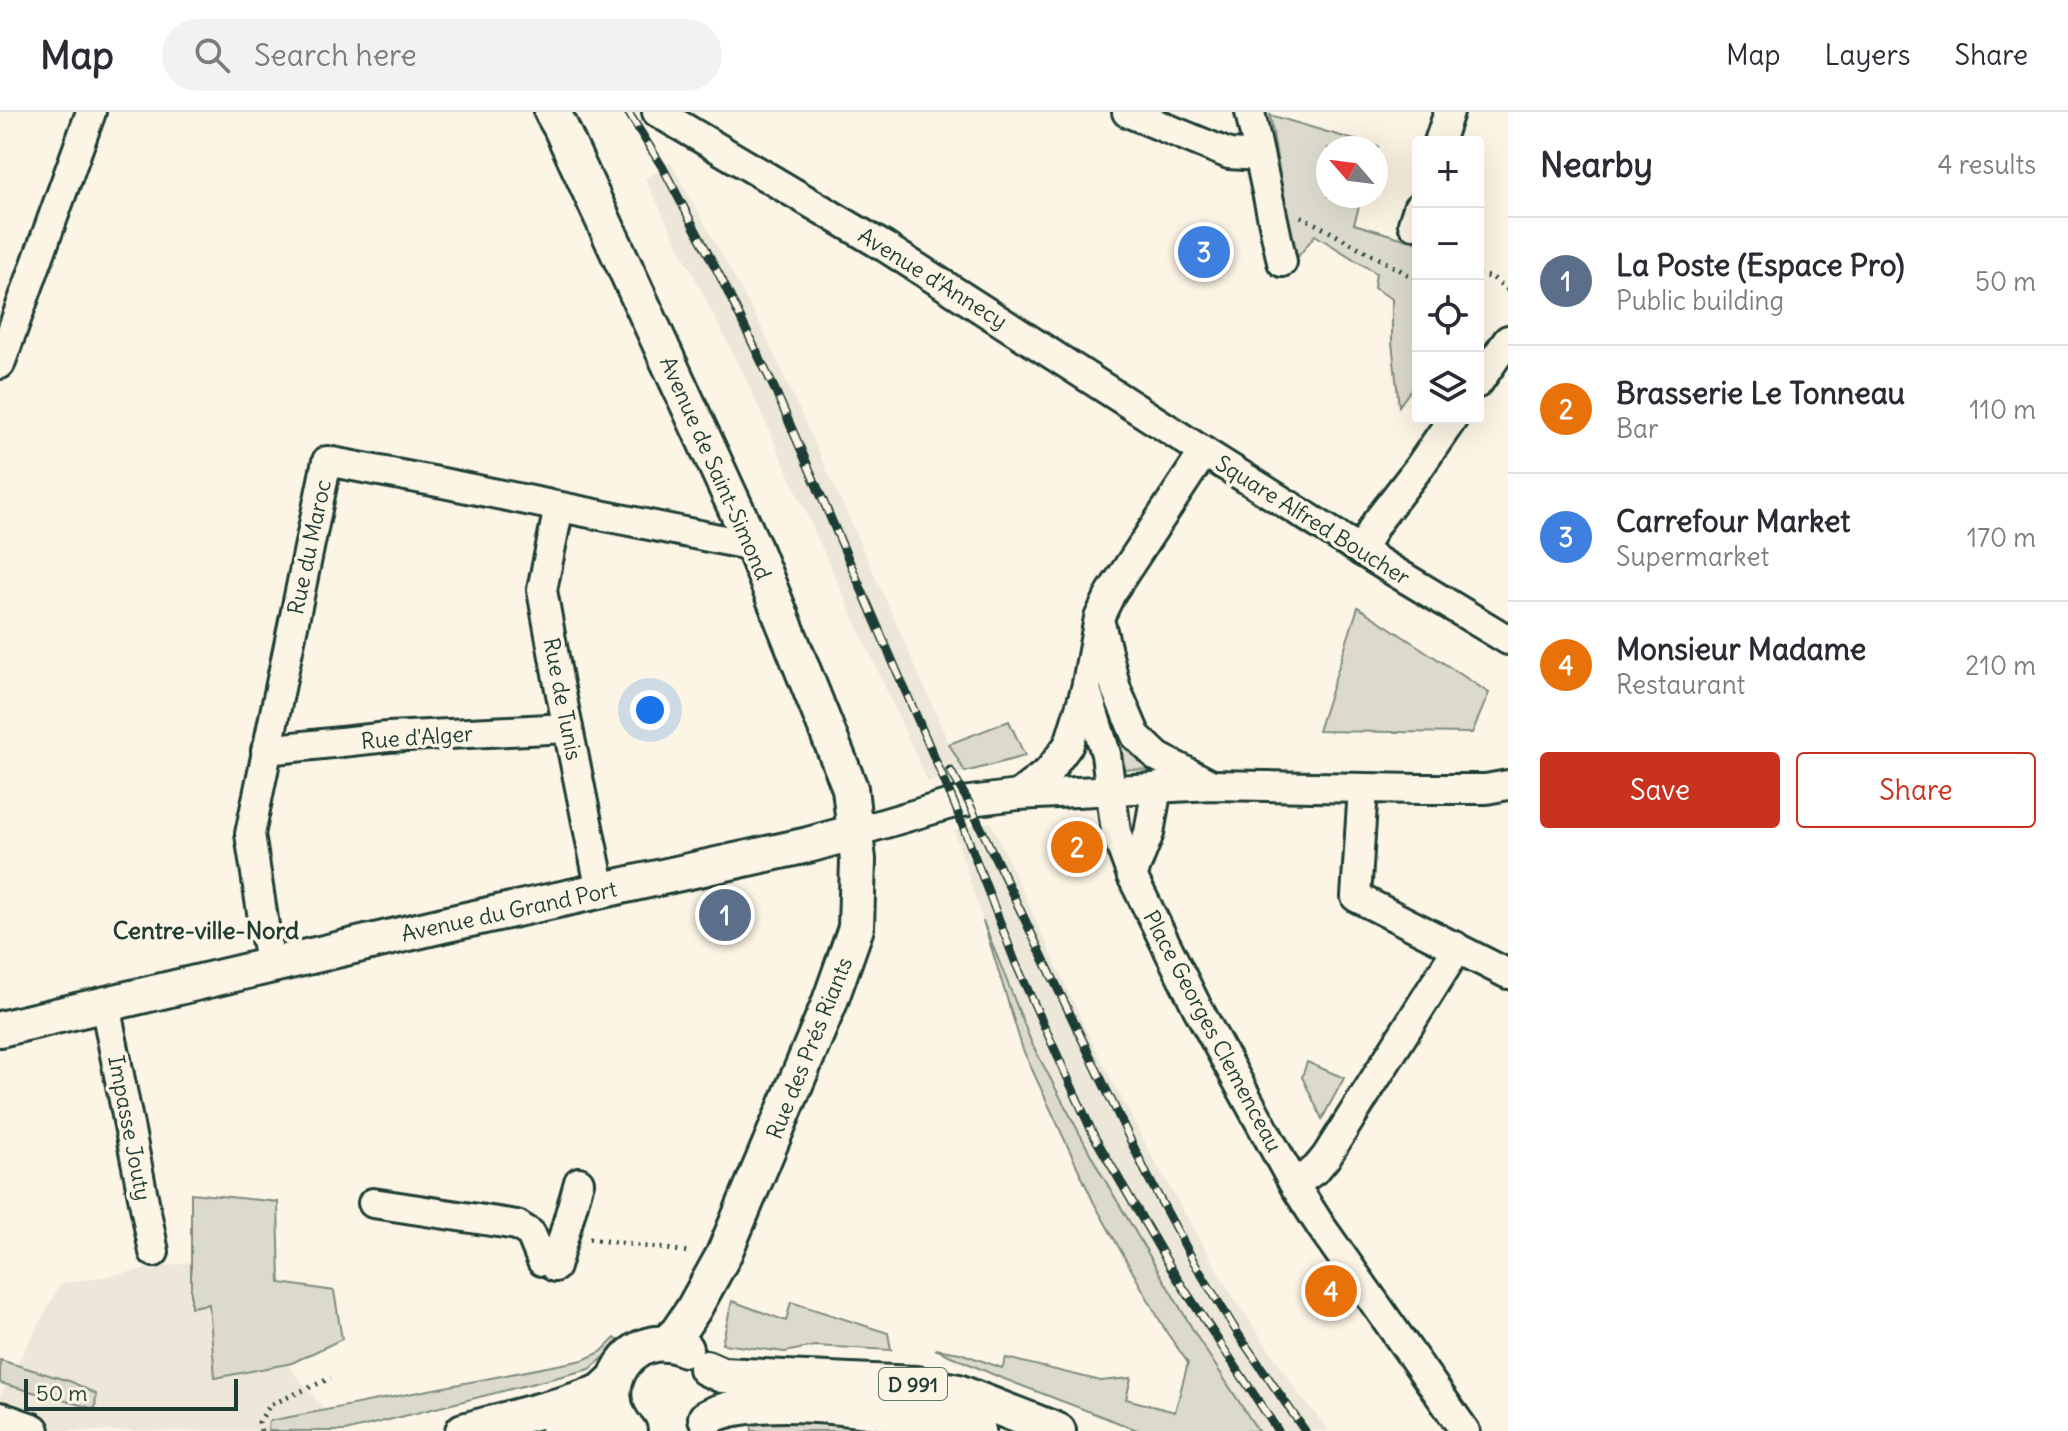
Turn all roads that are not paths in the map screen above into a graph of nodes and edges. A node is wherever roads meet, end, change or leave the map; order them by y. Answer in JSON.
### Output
{"nodes":[{"id":1,"x":91,"y":112,"type":"edge"},
{"id":2,"x":657,"y":112,"type":"edge"},
{"id":3,"x":1127,"y":112,"type":"edge"},
{"id":4,"x":1250,"y":112,"type":"edge"},
{"id":5,"x":1449,"y":112,"type":"edge"},
{"id":6,"x":557,"y":117,"type":"edge"},
{"id":7,"x":1441,"y":136,"type":"edge"},
{"id":8,"x":1259,"y":156,"type":"junction"},
{"id":9,"x":1282,"y":262,"type":"dead end"},
{"id":10,"x":1508,"y":340,"type":"edge"},
{"id":11,"x":0,"y":364,"type":"edge"},
{"id":12,"x":1484,"y":374,"type":"edge"},
{"id":13,"x":1449,"y":424,"type":"edge"},
{"id":14,"x":1204,"y":452,"type":"junction"},
{"id":15,"x":559,"y":507,"type":"junction"},
{"id":16,"x":753,"y":546,"type":"junction"},
{"id":17,"x":1361,"y":551,"type":"junction"},
{"id":18,"x":1099,"y":618,"type":"junction"},
{"id":19,"x":1508,"y":640,"type":"edge"},
{"id":20,"x":1086,"y":689,"type":"junction"},
{"id":21,"x":568,"y":728,"type":"junction"},
{"id":22,"x":266,"y":750,"type":"junction"},
{"id":23,"x":1212,"y":785,"type":"junction"},
{"id":24,"x":1508,"y":785,"type":"edge"},
{"id":25,"x":1148,"y":788,"type":"junction"},
{"id":26,"x":1363,"y":788,"type":"junction"},
{"id":27,"x":1110,"y":790,"type":"junction"},
{"id":28,"x":1018,"y":795,"type":"junction"},
{"id":29,"x":855,"y":832,"type":"junction"},
{"id":30,"x":1132,"y":876,"type":"junction"},
{"id":31,"x":601,"y":891,"type":"junction"},
{"id":32,"x":1455,"y":946,"type":"junction"},
{"id":33,"x":270,"y":965,"type":"junction"},
{"id":34,"x":1508,"y":974,"type":"edge"},
{"id":35,"x":105,"y":1004,"type":"junction"},
{"id":36,"x":0,"y":1029,"type":"edge"},
{"id":37,"x":579,"y":1182,"type":"dead end"},
{"id":38,"x":1295,"y":1184,"type":"junction"},
{"id":39,"x":373,"y":1203,"type":"dead end"},
{"id":40,"x":154,"y":1252,"type":"dead end"},
{"id":41,"x":723,"y":1256,"type":"junction"},
{"id":42,"x":666,"y":1344,"type":"junction"},
{"id":43,"x":703,"y":1364,"type":"junction"},
{"id":44,"x":615,"y":1379,"type":"junction"},
{"id":45,"x":0,"y":1420,"type":"edge"},
{"id":46,"x":701,"y":1425,"type":"edge"},
{"id":47,"x":628,"y":1430,"type":"edge"},
{"id":48,"x":32,"y":1431,"type":"edge"},
{"id":49,"x":463,"y":1431,"type":"edge"},
{"id":50,"x":558,"y":1431,"type":"edge"},
{"id":51,"x":978,"y":1431,"type":"edge"},
{"id":52,"x":1058,"y":1431,"type":"edge"},
{"id":53,"x":1465,"y":1431,"type":"edge"}],
"edges":[{"from":1,"to":11,"type":"street"},
{"from":2,"to":14,"type":"street","name":"Avenue d'Annecy"},
{"from":3,"to":8,"type":"street"},
{"from":4,"to":8,"type":"street"},
{"from":5,"to":7,"type":"street"},
{"from":6,"to":16,"type":"main road","name":"Avenue de Saint-Simond"},
{"from":8,"to":9,"type":"street"},
{"from":10,"to":12,"type":"street"},
{"from":13,"to":17,"type":"street"},
{"from":14,"to":17,"type":"street","name":"Square Alfred Boucher"},
{"from":14,"to":18,"type":"street","name":"Square Alfred Boucher"},
{"from":15,"to":16,"type":"street","name":"Rue du Maroc"},
{"from":15,"to":21,"type":"street","name":"Rue de Tunis"},
{"from":15,"to":22,"type":"street","name":"Rue du Maroc"},
{"from":16,"to":29,"type":"main road","name":"Avenue de Saint-Simond"},
{"from":17,"to":19,"type":"street","name":"Square Alfred Boucher"},
{"from":18,"to":20,"type":"street","name":"Square Alfred Boucher"},
{"from":18,"to":23,"type":"street"},
{"from":20,"to":27,"type":"street","name":"Square Alfred Boucher"},
{"from":20,"to":28,"type":"street","name":"Square Alfred Boucher"},
{"from":21,"to":22,"type":"street","name":"Rue d'Alger"},
{"from":21,"to":31,"type":"street","name":"Rue de Tunis"},
{"from":22,"to":33,"type":"street","name":"Rue du Maroc"},
{"from":23,"to":25,"type":"street"},
{"from":23,"to":26,"type":"street"},
{"from":24,"to":26,"type":"street"},
{"from":25,"to":27,"type":"street"},
{"from":25,"to":30,"type":"street"},
{"from":26,"to":32,"type":"street"},
{"from":27,"to":28,"type":"street"},
{"from":27,"to":30,"type":"street","name":"Place Georges Clemenceau"},
{"from":28,"to":29,"type":"street","name":"Avenue du Grand Port"},
{"from":29,"to":31,"type":"main road","name":"Avenue du Grand Port"},
{"from":29,"to":41,"type":"main road","name":"Rue des Prés Riants"},
{"from":30,"to":38,"type":"street","name":"Place Georges Clemenceau"},
{"from":31,"to":33,"type":"main road","name":"Avenue du Grand Port"},
{"from":32,"to":34,"type":"street"},
{"from":32,"to":38,"type":"street"},
{"from":33,"to":35,"type":"main road","name":"Avenue du Grand Port"},
{"from":35,"to":36,"type":"main road","name":"Avenue du Grand Port"},
{"from":35,"to":40,"type":"street","name":"Impasse Jouty"},
{"from":37,"to":39,"type":"street"},
{"from":38,"to":53,"type":"street","name":"Place Georges Clemenceau"},
{"from":41,"to":42,"type":"main road","name":"Rue des Prés Riants"},
{"from":41,"to":43,"type":"main road","name":"Rue des Prés Riants"},
{"from":42,"to":43,"type":"main road"},
{"from":42,"to":44,"type":"main road"},
{"from":43,"to":46,"type":"main road","name":"Rue des Prés Riants"},
{"from":43,"to":52,"type":"main road","number":"D 991"},
{"from":44,"to":47,"type":"main road"},
{"from":44,"to":49,"type":"main road"},
{"from":45,"to":48,"type":"main road"},
{"from":46,"to":51,"type":"main road","number":"D 991"},
{"from":47,"to":50,"type":"main road"}]}
